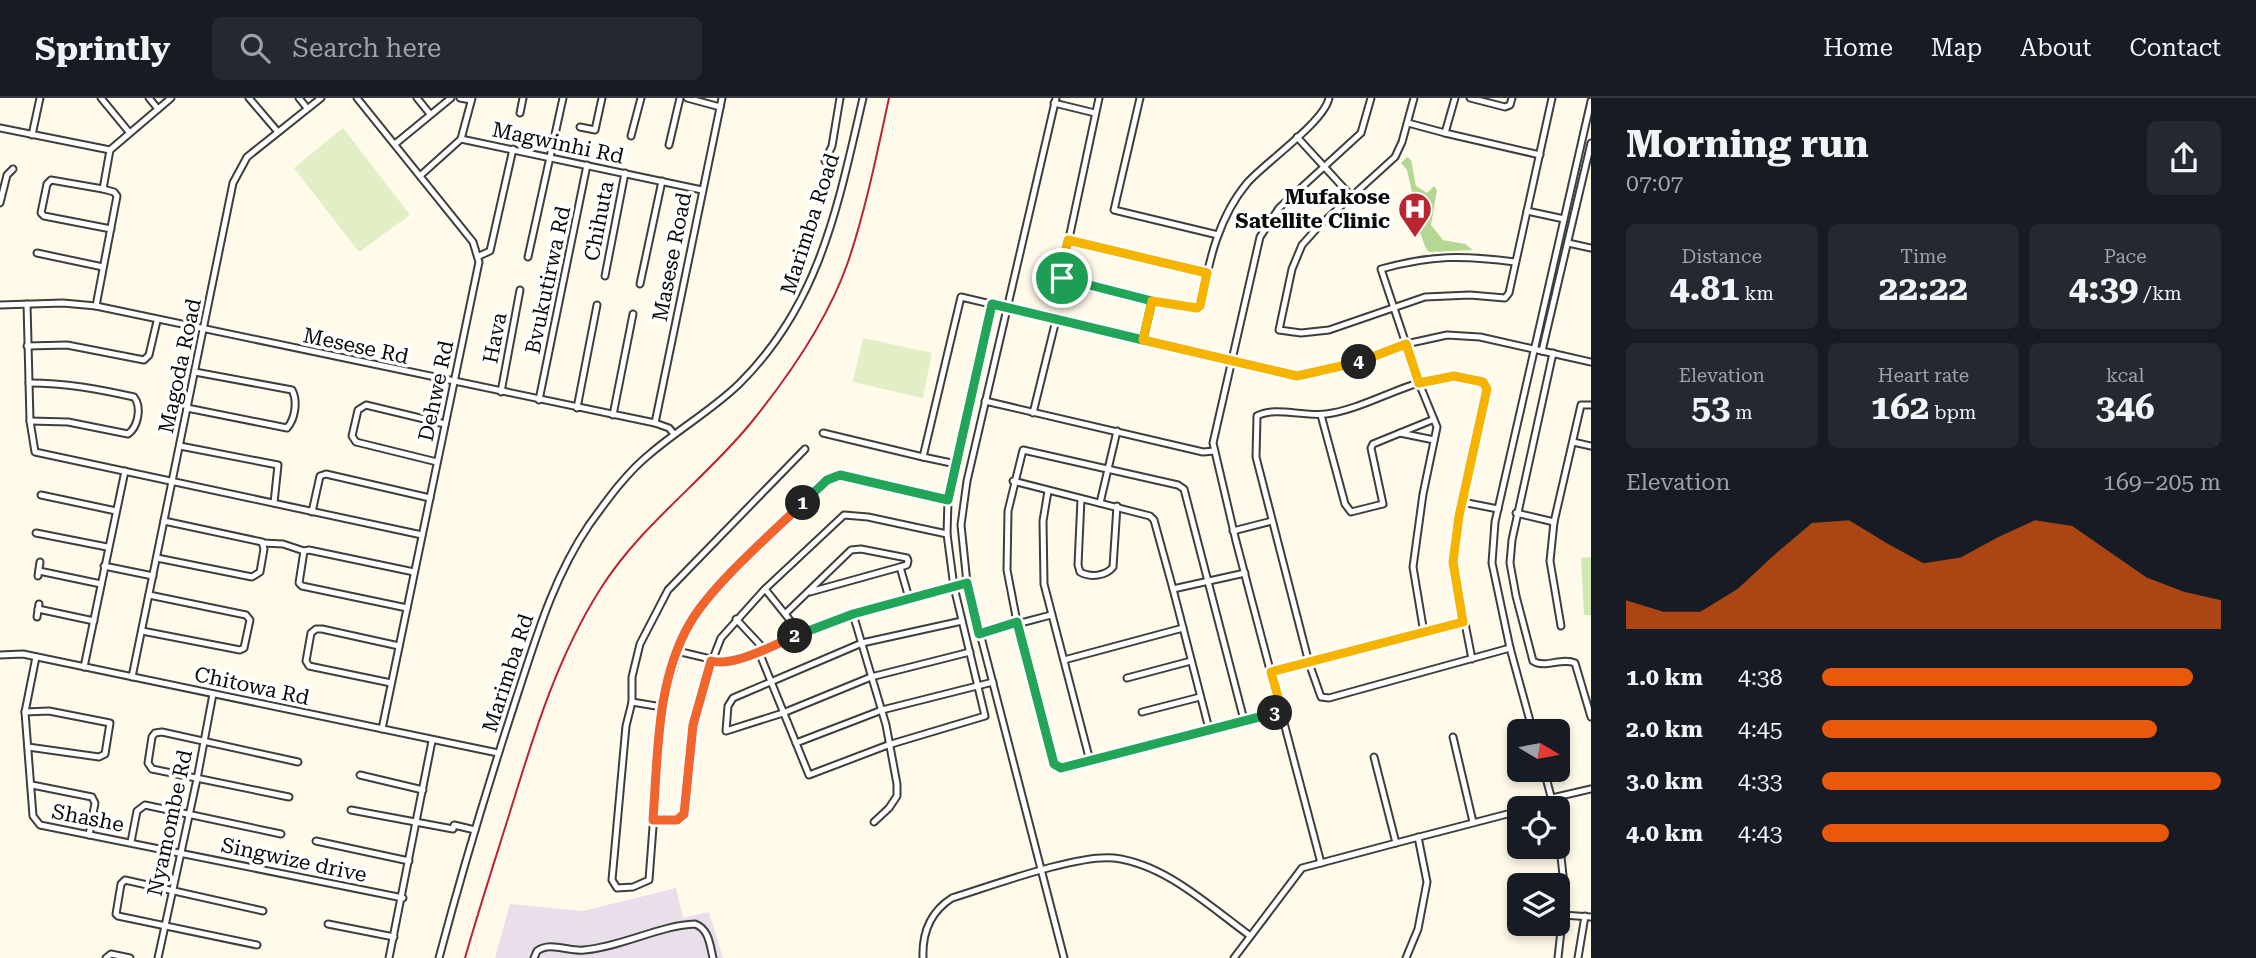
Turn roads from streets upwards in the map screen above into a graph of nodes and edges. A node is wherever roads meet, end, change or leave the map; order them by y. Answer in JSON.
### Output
{"nodes":[{"id":1,"x":40,"y":98,"type":"edge"},
{"id":2,"x":101,"y":98,"type":"edge"},
{"id":3,"x":149,"y":98,"type":"edge"},
{"id":4,"x":171,"y":98,"type":"edge"},
{"id":5,"x":249,"y":98,"type":"edge"},
{"id":6,"x":299,"y":98,"type":"edge"},
{"id":7,"x":321,"y":98,"type":"edge"},
{"id":8,"x":357,"y":98,"type":"edge"},
{"id":9,"x":417,"y":98,"type":"edge"},
{"id":10,"x":451,"y":98,"type":"edge"},
{"id":11,"x":460,"y":98,"type":"edge"},
{"id":12,"x":523,"y":98,"type":"edge"},
{"id":13,"x":563,"y":98,"type":"edge"},
{"id":14,"x":602,"y":98,"type":"edge"},
{"id":15,"x":641,"y":98,"type":"edge"},
{"id":16,"x":680,"y":98,"type":"edge"},
{"id":17,"x":687,"y":98,"type":"edge"},
{"id":18,"x":722,"y":98,"type":"edge"},
{"id":19,"x":840,"y":98,"type":"edge"},
{"id":20,"x":863,"y":98,"type":"edge"},
{"id":21,"x":1099,"y":98,"type":"edge"},
{"id":22,"x":1140,"y":98,"type":"edge"},
{"id":23,"x":1329,"y":98,"type":"edge"},
{"id":24,"x":1371,"y":98,"type":"edge"},
{"id":25,"x":1413,"y":98,"type":"edge"},
{"id":26,"x":1455,"y":98,"type":"edge"},
{"id":27,"x":1470,"y":98,"type":"edge"},
{"id":28,"x":1513,"y":98,"type":"edge"},
{"id":29,"x":1552,"y":98,"type":"edge"},
{"id":30,"x":471,"y":99,"type":"edge"},
{"id":31,"x":1055,"y":101,"type":"edge"},
{"id":32,"x":1591,"y":101,"type":"edge"},
{"id":33,"x":720,"y":107,"type":"junction"},
{"id":34,"x":307,"y":108,"type":"junction"},
{"id":35,"x":158,"y":109,"type":"junction"},
{"id":36,"x":520,"y":113,"type":"dead end"},
{"id":37,"x":1096,"y":113,"type":"junction"},
{"id":38,"x":430,"y":114,"type":"junction"},
{"id":39,"x":1408,"y":123,"type":"junction"},
{"id":40,"x":580,"y":127,"type":"dead end"},
{"id":41,"x":0,"y":128,"type":"edge"},
{"id":42,"x":129,"y":132,"type":"junction"},
{"id":43,"x":278,"y":132,"type":"junction"},
{"id":44,"x":1446,"y":133,"type":"junction"},
{"id":45,"x":32,"y":135,"type":"junction"},
{"id":46,"x":631,"y":136,"type":"dead end"},
{"id":47,"x":1297,"y":136,"type":"junction"},
{"id":48,"x":461,"y":139,"type":"junction"},
{"id":49,"x":1591,"y":143,"type":"edge"},
{"id":50,"x":395,"y":144,"type":"junction"},
{"id":51,"x":669,"y":145,"type":"dead end"},
{"id":52,"x":513,"y":149,"type":"junction"},
{"id":53,"x":110,"y":150,"type":"junction"},
{"id":54,"x":1540,"y":155,"type":"junction"},
{"id":55,"x":551,"y":156,"type":"junction"},
{"id":56,"x":825,"y":161,"type":"dead end"},
{"id":57,"x":587,"y":165,"type":"junction"},
{"id":58,"x":1323,"y":167,"type":"junction"},
{"id":59,"x":13,"y":169,"type":"dead end"},
{"id":60,"x":625,"y":173,"type":"junction"},
{"id":61,"x":421,"y":175,"type":"junction"},
{"id":62,"x":662,"y":181,"type":"junction"},
{"id":63,"x":103,"y":189,"type":"junction"},
{"id":64,"x":702,"y":190,"type":"junction"},
{"id":65,"x":1352,"y":197,"type":"junction"},
{"id":66,"x":0,"y":204,"type":"edge"},
{"id":67,"x":1527,"y":211,"type":"junction"},
{"id":68,"x":1564,"y":219,"type":"junction"},
{"id":69,"x":111,"y":229,"type":"junction"},
{"id":70,"x":1218,"y":235,"type":"junction"},
{"id":71,"x":1068,"y":240,"type":"junction"},
{"id":72,"x":1567,"y":243,"type":"junction"},
{"id":73,"x":1591,"y":248,"type":"edge"},
{"id":74,"x":37,"y":253,"type":"dead end"},
{"id":75,"x":479,"y":256,"type":"junction"},
{"id":76,"x":528,"y":257,"type":"dead end"},
{"id":77,"x":1515,"y":262,"type":"junction"},
{"id":78,"x":103,"y":267,"type":"junction"},
{"id":79,"x":1207,"y":273,"type":"junction"},
{"id":80,"x":605,"y":276,"type":"dead end"},
{"id":81,"x":640,"y":284,"type":"dead end"},
{"id":82,"x":520,"y":290,"type":"dead end"},
{"id":83,"x":1152,"y":301,"type":"junction"},
{"id":84,"x":27,"y":304,"type":"junction"},
{"id":85,"x":992,"y":304,"type":"junction"},
{"id":86,"x":0,"y":305,"type":"edge"},
{"id":87,"x":597,"y":305,"type":"dead end"},
{"id":88,"x":96,"y":306,"type":"junction"},
{"id":89,"x":1393,"y":307,"type":"junction"},
{"id":90,"x":1007,"y":308,"type":"junction"},
{"id":91,"x":633,"y":314,"type":"dead end"},
{"id":92,"x":1056,"y":320,"type":"junction"},
{"id":93,"x":157,"y":321,"type":"junction"},
{"id":94,"x":204,"y":330,"type":"junction"},
{"id":95,"x":1143,"y":340,"type":"junction"},
{"id":96,"x":1406,"y":344,"type":"junction"},
{"id":97,"x":27,"y":346,"type":"junction"},
{"id":98,"x":1535,"y":350,"type":"junction"},
{"id":99,"x":1542,"y":351,"type":"junction"},
{"id":100,"x":1553,"y":354,"type":"junction"},
{"id":101,"x":1230,"y":360,"type":"junction"},
{"id":102,"x":1591,"y":362,"type":"edge"},
{"id":103,"x":195,"y":372,"type":"junction"},
{"id":104,"x":454,"y":382,"type":"junction"},
{"id":105,"x":29,"y":383,"type":"junction"},
{"id":106,"x":1419,"y":383,"type":"junction"},
{"id":107,"x":501,"y":392,"type":"junction"},
{"id":108,"x":539,"y":400,"type":"junction"},
{"id":109,"x":985,"y":401,"type":"junction"},
{"id":110,"x":1591,"y":405,"type":"edge"},
{"id":111,"x":187,"y":408,"type":"junction"},
{"id":112,"x":577,"y":408,"type":"junction"},
{"id":113,"x":1033,"y":412,"type":"junction"},
{"id":114,"x":614,"y":415,"type":"junction"},
{"id":115,"x":1321,"y":415,"type":"junction"},
{"id":116,"x":1432,"y":420,"type":"junction"},
{"id":117,"x":30,"y":421,"type":"junction"},
{"id":118,"x":655,"y":423,"type":"junction"},
{"id":119,"x":445,"y":424,"type":"junction"},
{"id":120,"x":1117,"y":431,"type":"junction"},
{"id":121,"x":823,"y":433,"type":"dead end"},
{"id":122,"x":1400,"y":433,"type":"junction"},
{"id":123,"x":674,"y":434,"type":"junction"},
{"id":124,"x":1434,"y":440,"type":"junction"},
{"id":125,"x":1573,"y":442,"type":"junction"},
{"id":126,"x":180,"y":446,"type":"junction"},
{"id":127,"x":1591,"y":446,"type":"edge"},
{"id":128,"x":805,"y":449,"type":"dead end"},
{"id":129,"x":1214,"y":452,"type":"junction"},
{"id":130,"x":923,"y":457,"type":"junction"},
{"id":131,"x":437,"y":462,"type":"junction"},
{"id":132,"x":956,"y":464,"type":"junction"},
{"id":133,"x":1108,"y":468,"type":"junction"},
{"id":134,"x":125,"y":471,"type":"junction"},
{"id":135,"x":1013,"y":481,"type":"junction"},
{"id":136,"x":172,"y":482,"type":"junction"},
{"id":137,"x":1048,"y":491,"type":"junction"},
{"id":138,"x":41,"y":495,"type":"dead end"},
{"id":139,"x":430,"y":498,"type":"junction"},
{"id":140,"x":1081,"y":499,"type":"junction"},
{"id":141,"x":948,"y":500,"type":"junction"},
{"id":142,"x":1462,"y":502,"type":"junction"},
{"id":143,"x":274,"y":503,"type":"junction"},
{"id":144,"x":1100,"y":503,"type":"junction"},
{"id":145,"x":1117,"y":506,"type":"junction"},
{"id":146,"x":1498,"y":509,"type":"junction"},
{"id":147,"x":116,"y":511,"type":"junction"},
{"id":148,"x":312,"y":512,"type":"junction"},
{"id":149,"x":1516,"y":513,"type":"junction"},
{"id":150,"x":164,"y":521,"type":"junction"},
{"id":151,"x":1272,"y":521,"type":"junction"},
{"id":152,"x":1554,"y":522,"type":"junction"},
{"id":153,"x":1233,"y":531,"type":"junction"},
{"id":154,"x":36,"y":533,"type":"dead end"},
{"id":155,"x":947,"y":534,"type":"junction"},
{"id":156,"x":422,"y":535,"type":"junction"},
{"id":157,"x":263,"y":543,"type":"junction"},
{"id":158,"x":107,"y":547,"type":"junction"},
{"id":159,"x":304,"y":551,"type":"junction"},
{"id":160,"x":157,"y":558,"type":"junction"},
{"id":161,"x":40,"y":562,"type":"dead end"},
{"id":162,"x":104,"y":566,"type":"junction"},
{"id":163,"x":900,"y":567,"type":"junction"},
{"id":164,"x":414,"y":572,"type":"junction"},
{"id":165,"x":1245,"y":573,"type":"junction"},
{"id":166,"x":153,"y":576,"type":"junction"},
{"id":167,"x":1208,"y":582,"type":"junction"},
{"id":168,"x":967,"y":583,"type":"junction"},
{"id":169,"x":101,"y":584,"type":"junction"},
{"id":170,"x":954,"y":587,"type":"junction"},
{"id":171,"x":765,"y":589,"type":"junction"},
{"id":172,"x":1173,"y":589,"type":"junction"},
{"id":173,"x":810,"y":592,"type":"junction"},
{"id":174,"x":149,"y":595,"type":"junction"},
{"id":175,"x":909,"y":598,"type":"junction"},
{"id":176,"x":407,"y":608,"type":"junction"},
{"id":177,"x":786,"y":613,"type":"junction"},
{"id":178,"x":853,"y":614,"type":"junction"},
{"id":179,"x":1051,"y":615,"type":"junction"},
{"id":180,"x":37,"y":617,"type":"dead end"},
{"id":181,"x":736,"y":619,"type":"junction"},
{"id":182,"x":93,"y":621,"type":"junction"},
{"id":183,"x":962,"y":621,"type":"junction"},
{"id":184,"x":1017,"y":622,"type":"junction"},
{"id":185,"x":1463,"y":622,"type":"junction"},
{"id":186,"x":1561,"y":626,"type":"dead end"},
{"id":187,"x":1183,"y":628,"type":"junction"},
{"id":188,"x":142,"y":631,"type":"junction"},
{"id":189,"x":1424,"y":633,"type":"junction"},
{"id":190,"x":801,"y":634,"type":"junction"},
{"id":191,"x":979,"y":634,"type":"junction"},
{"id":192,"x":862,"y":643,"type":"junction"},
{"id":193,"x":399,"y":646,"type":"junction"},
{"id":194,"x":1510,"y":648,"type":"junction"},
{"id":195,"x":761,"y":650,"type":"junction"},
{"id":196,"x":677,"y":652,"type":"junction"},
{"id":197,"x":970,"y":652,"type":"junction"},
{"id":198,"x":0,"y":655,"type":"edge"},
{"id":199,"x":36,"y":657,"type":"junction"},
{"id":200,"x":1472,"y":659,"type":"junction"},
{"id":201,"x":1064,"y":660,"type":"junction"},
{"id":202,"x":711,"y":661,"type":"junction"},
{"id":203,"x":1191,"y":661,"type":"junction"},
{"id":204,"x":1308,"y":663,"type":"junction"},
{"id":205,"x":84,"y":667,"type":"junction"},
{"id":206,"x":1271,"y":672,"type":"junction"},
{"id":207,"x":132,"y":677,"type":"junction"},
{"id":208,"x":871,"y":677,"type":"junction"},
{"id":209,"x":1127,"y":678,"type":"dead end"},
{"id":210,"x":391,"y":682,"type":"junction"},
{"id":211,"x":771,"y":682,"type":"junction"},
{"id":212,"x":993,"y":682,"type":"junction"},
{"id":213,"x":979,"y":685,"type":"junction"},
{"id":214,"x":213,"y":694,"type":"junction"},
{"id":215,"x":1200,"y":697,"type":"junction"},
{"id":216,"x":632,"y":702,"type":"junction"},
{"id":217,"x":662,"y":707,"type":"junction"},
{"id":218,"x":881,"y":710,"type":"junction"},
{"id":219,"x":1282,"y":711,"type":"junction"},
{"id":220,"x":26,"y":712,"type":"junction"},
{"id":221,"x":1142,"y":712,"type":"dead end"},
{"id":222,"x":783,"y":713,"type":"junction"},
{"id":223,"x":1591,"y":718,"type":"edge"},
{"id":224,"x":1529,"y":719,"type":"edge"},
{"id":225,"x":1244,"y":720,"type":"junction"},
{"id":226,"x":382,"y":729,"type":"junction"},
{"id":227,"x":1209,"y":729,"type":"junction"},
{"id":228,"x":1453,"y":737,"type":"dead end"},
{"id":229,"x":204,"y":741,"type":"junction"},
{"id":230,"x":432,"y":741,"type":"junction"},
{"id":231,"x":796,"y":743,"type":"junction"},
{"id":232,"x":888,"y":745,"type":"junction"},
{"id":233,"x":28,"y":747,"type":"junction"},
{"id":234,"x":498,"y":753,"type":"junction"},
{"id":235,"x":1374,"y":757,"type":"dead end"},
{"id":236,"x":1090,"y":761,"type":"junction"},
{"id":237,"x":298,"y":762,"type":"dead end"},
{"id":238,"x":360,"y":775,"type":"dead end"},
{"id":239,"x":198,"y":779,"type":"junction"},
{"id":240,"x":32,"y":785,"type":"junction"},
{"id":241,"x":1591,"y":789,"type":"edge"},
{"id":242,"x":423,"y":790,"type":"junction"},
{"id":243,"x":1561,"y":796,"type":"edge"},
{"id":244,"x":289,"y":797,"type":"dead end"},
{"id":245,"x":351,"y":810,"type":"dead end"},
{"id":246,"x":187,"y":814,"type":"junction"},
{"id":247,"x":1507,"y":814,"type":"edge"},
{"id":248,"x":653,"y":820,"type":"junction"},
{"id":249,"x":874,"y":822,"type":"dead end"},
{"id":250,"x":1473,"y":822,"type":"junction"},
{"id":251,"x":416,"y":823,"type":"junction"},
{"id":252,"x":475,"y":830,"type":"junction"},
{"id":253,"x":281,"y":834,"type":"dead end"},
{"id":254,"x":89,"y":835,"type":"junction"},
{"id":255,"x":1418,"y":837,"type":"junction"},
{"id":256,"x":316,"y":841,"type":"dead end"},
{"id":257,"x":131,"y":842,"type":"junction"},
{"id":258,"x":1396,"y":843,"type":"junction"},
{"id":259,"x":180,"y":852,"type":"junction"},
{"id":260,"x":409,"y":861,"type":"junction"},
{"id":261,"x":1321,"y":863,"type":"junction"},
{"id":262,"x":1043,"y":871,"type":"junction"},
{"id":263,"x":172,"y":890,"type":"junction"},
{"id":264,"x":403,"y":898,"type":"junction"},
{"id":265,"x":263,"y":911,"type":"dead end"},
{"id":266,"x":1570,"y":915,"type":"edge"},
{"id":267,"x":1588,"y":916,"type":"edge"},
{"id":268,"x":328,"y":923,"type":"dead end"},
{"id":269,"x":164,"y":927,"type":"junction"},
{"id":270,"x":1249,"y":935,"type":"junction"},
{"id":271,"x":1561,"y":936,"type":"edge"},
{"id":272,"x":394,"y":937,"type":"junction"},
{"id":273,"x":257,"y":945,"type":"dead end"},
{"id":274,"x":106,"y":958,"type":"edge"},
{"id":275,"x":130,"y":958,"type":"edge"},
{"id":276,"x":158,"y":958,"type":"edge"},
{"id":277,"x":389,"y":958,"type":"edge"},
{"id":278,"x":439,"y":958,"type":"edge"},
{"id":279,"x":534,"y":958,"type":"edge"},
{"id":280,"x":713,"y":958,"type":"edge"},
{"id":281,"x":923,"y":958,"type":"edge"},
{"id":282,"x":1064,"y":958,"type":"edge"},
{"id":283,"x":1234,"y":958,"type":"edge"},
{"id":284,"x":1406,"y":958,"type":"edge"},
{"id":285,"x":1558,"y":958,"type":"edge"},
{"id":286,"x":1578,"y":958,"type":"edge"}],
"edges":[{"from":1,"to":45,"type":"street"},
{"from":2,"to":42,"type":"street"},
{"from":3,"to":35,"type":"street"},
{"from":4,"to":35,"type":"street"},
{"from":5,"to":43,"type":"street"},
{"from":6,"to":34,"type":"street"},
{"from":7,"to":34,"type":"street","name":"Magoda Road"},
{"from":8,"to":50,"type":"street"},
{"from":9,"to":38,"type":"street"},
{"from":10,"to":38,"type":"street"},
{"from":11,"to":30,"type":"street"},
{"from":12,"to":36,"type":"street"},
{"from":13,"to":55,"type":"street"},
{"from":14,"to":40,"type":"street"},
{"from":15,"to":46,"type":"street"},
{"from":16,"to":51,"type":"street"},
{"from":17,"to":33,"type":"street"},
{"from":18,"to":33,"type":"street","name":"Masese Road"},
{"from":19,"to":56,"type":"street"},
{"from":20,"to":123,"type":"street","name":"Marimba Road"},
{"from":21,"to":37,"type":"street"},
{"from":22,"to":70,"type":"street"},
{"from":23,"to":47,"type":"street"},
{"from":24,"to":58,"type":"street"},
{"from":25,"to":39,"type":"street"},
{"from":26,"to":44,"type":"street"},
{"from":27,"to":28,"type":"street"},
{"from":29,"to":54,"type":"street"},
{"from":30,"to":48,"type":"street"},
{"from":31,"to":37,"type":"street"},
{"from":31,"to":90,"type":"street"},
{"from":32,"to":68,"type":"street"},
{"from":33,"to":64,"type":"street","name":"Masese Road"},
{"from":34,"to":43,"type":"street","name":"Magoda Road"},
{"from":35,"to":42,"type":"street"},
{"from":37,"to":71,"type":"street"},
{"from":38,"to":50,"type":"street"},
{"from":39,"to":44,"type":"street"},
{"from":39,"to":65,"type":"street"},
{"from":41,"to":45,"type":"street"},
{"from":42,"to":53,"type":"street"},
{"from":43,"to":94,"type":"street","name":"Magoda Road"},
{"from":44,"to":54,"type":"street"},
{"from":45,"to":53,"type":"street"},
{"from":47,"to":58,"type":"street"},
{"from":47,"to":70,"type":"street"},
{"from":48,"to":52,"type":"street","name":"Magwinhi Rd"},
{"from":48,"to":61,"type":"street","name":"Magwinhi Rd"},
{"from":49,"to":72,"type":"street"},
{"from":50,"to":61,"type":"street"},
{"from":52,"to":55,"type":"street","name":"Magwinhi Rd"},
{"from":52,"to":75,"type":"street","name":"Dehwe Rd"},
{"from":53,"to":63,"type":"street"},
{"from":54,"to":67,"type":"street"},
{"from":55,"to":57,"type":"street","name":"Magwinhi Rd"},
{"from":55,"to":76,"type":"street"},
{"from":57,"to":60,"type":"street","name":"Magwinhi Rd"},
{"from":57,"to":108,"type":"street","name":"Bvukutirwa Rd"},
{"from":58,"to":65,"type":"street"},
{"from":58,"to":101,"type":"street"},
{"from":59,"to":66,"type":"street"},
{"from":60,"to":62,"type":"street","name":"Magwinhi Rd"},
{"from":60,"to":80,"type":"street","name":"Chihuta"},
{"from":61,"to":75,"type":"street"},
{"from":62,"to":64,"type":"street","name":"Magwinhi Rd"},
{"from":62,"to":81,"type":"street"},
{"from":63,"to":69,"type":"street"},
{"from":63,"to":69,"type":"street"},
{"from":64,"to":118,"type":"street","name":"Masese Road"},
{"from":65,"to":89,"type":"street"},
{"from":67,"to":68,"type":"street"},
{"from":67,"to":77,"type":"street"},
{"from":68,"to":98,"type":"street"},
{"from":69,"to":78,"type":"street"},
{"from":70,"to":79,"type":"street"},
{"from":71,"to":79,"type":"street"},
{"from":71,"to":83,"type":"street"},
{"from":72,"to":73,"type":"street"},
{"from":72,"to":99,"type":"street"},
{"from":74,"to":78,"type":"street"},
{"from":75,"to":104,"type":"street","name":"Dehwe Rd"},
{"from":77,"to":89,"type":"street"},
{"from":77,"to":89,"type":"street"},
{"from":78,"to":88,"type":"street"},
{"from":79,"to":83,"type":"street"},
{"from":82,"to":107,"type":"street","name":"Hava"},
{"from":83,"to":95,"type":"street"},
{"from":84,"to":86,"type":"street","name":"Mesese Rd"},
{"from":84,"to":88,"type":"street","name":"Mesese Rd"},
{"from":84,"to":97,"type":"street"},
{"from":85,"to":90,"type":"street"},
{"from":85,"to":130,"type":"street"},
{"from":85,"to":132,"type":"street"},
{"from":87,"to":112,"type":"street"},
{"from":88,"to":93,"type":"street","name":"Mesese Rd"},
{"from":89,"to":96,"type":"street"},
{"from":90,"to":92,"type":"street"},
{"from":90,"to":109,"type":"street"},
{"from":91,"to":114,"type":"street"},
{"from":92,"to":95,"type":"street"},
{"from":92,"to":113,"type":"street"},
{"from":93,"to":94,"type":"street","name":"Mesese Rd"},
{"from":93,"to":97,"type":"street"},
{"from":94,"to":103,"type":"street","name":"Magoda Road"},
{"from":94,"to":104,"type":"street","name":"Mesese Rd"},
{"from":95,"to":101,"type":"street"},
{"from":96,"to":98,"type":"street"},
{"from":96,"to":101,"type":"street"},
{"from":96,"to":106,"type":"street"},
{"from":97,"to":105,"type":"street"},
{"from":98,"to":99,"type":"street"},
{"from":98,"to":146,"type":"street"},
{"from":99,"to":100,"type":"street"},
{"from":100,"to":102,"type":"street"},
{"from":100,"to":149,"type":"street"},
{"from":101,"to":129,"type":"street"},
{"from":103,"to":111,"type":"street","name":"Magoda Road"},
{"from":103,"to":111,"type":"street"},
{"from":104,"to":107,"type":"street","name":"Mesese Rd"},
{"from":104,"to":119,"type":"street","name":"Dehwe Rd"},
{"from":105,"to":117,"type":"street"},
{"from":105,"to":117,"type":"street"},
{"from":106,"to":115,"type":"street"},
{"from":106,"to":116,"type":"street"},
{"from":106,"to":142,"type":"street"},
{"from":107,"to":108,"type":"street","name":"Mesese Rd"},
{"from":108,"to":112,"type":"street","name":"Mesese Rd"},
{"from":109,"to":113,"type":"street"},
{"from":109,"to":168,"type":"street"},
{"from":110,"to":125,"type":"street"},
{"from":111,"to":126,"type":"street","name":"Magoda Road"},
{"from":112,"to":114,"type":"street","name":"Mesese Rd"},
{"from":113,"to":120,"type":"street"},
{"from":114,"to":118,"type":"street","name":"Mesese Rd"},
{"from":115,"to":122,"type":"street"},
{"from":115,"to":151,"type":"street"},
{"from":116,"to":122,"type":"street"},
{"from":116,"to":124,"type":"street"},
{"from":117,"to":134,"type":"street"},
{"from":118,"to":123,"type":"street","name":"Mesese Rd"},
{"from":119,"to":131,"type":"street","name":"Dehwe Rd"},
{"from":119,"to":131,"type":"street"},
{"from":120,"to":129,"type":"street"},
{"from":120,"to":133,"type":"street"},
{"from":121,"to":130,"type":"street"},
{"from":122,"to":124,"type":"street"},
{"from":123,"to":234,"type":"street","name":"Marimba Rd"},
{"from":124,"to":189,"type":"street"},
{"from":125,"to":127,"type":"street"},
{"from":125,"to":152,"type":"street"},
{"from":126,"to":136,"type":"street","name":"Magoda Road"},
{"from":126,"to":143,"type":"street"},
{"from":128,"to":216,"type":"street"},
{"from":129,"to":153,"type":"street"},
{"from":130,"to":132,"type":"street"},
{"from":131,"to":139,"type":"street","name":"Dehwe Rd"},
{"from":132,"to":141,"type":"street"},
{"from":133,"to":135,"type":"street"},
{"from":133,"to":144,"type":"street"},
{"from":133,"to":167,"type":"street"},
{"from":134,"to":136,"type":"street"},
{"from":134,"to":147,"type":"street"},
{"from":135,"to":137,"type":"street"},
{"from":135,"to":184,"type":"street"},
{"from":136,"to":143,"type":"street"},
{"from":136,"to":150,"type":"street","name":"Magoda Road"},
{"from":137,"to":140,"type":"street"},
{"from":137,"to":179,"type":"street"},
{"from":138,"to":147,"type":"street"},
{"from":139,"to":148,"type":"street"},
{"from":139,"to":156,"type":"street","name":"Dehwe Rd"},
{"from":140,"to":144,"type":"street"},
{"from":140,"to":145,"type":"street"},
{"from":141,"to":155,"type":"street"},
{"from":141,"to":196,"type":"street"},
{"from":142,"to":146,"type":"street"},
{"from":142,"to":185,"type":"street"},
{"from":143,"to":148,"type":"street"},
{"from":144,"to":145,"type":"street"},
{"from":145,"to":172,"type":"street"},
{"from":146,"to":194,"type":"street"},
{"from":147,"to":158,"type":"street"},
{"from":148,"to":156,"type":"street"},
{"from":149,"to":152,"type":"street"},
{"from":149,"to":223,"type":"street"},
{"from":150,"to":157,"type":"street"},
{"from":150,"to":160,"type":"street","name":"Magoda Road"},
{"from":151,"to":153,"type":"street"},
{"from":151,"to":204,"type":"street"},
{"from":152,"to":186,"type":"street"},
{"from":153,"to":165,"type":"street"},
{"from":154,"to":158,"type":"street"},
{"from":155,"to":170,"type":"street"},
{"from":155,"to":171,"type":"street"},
{"from":156,"to":164,"type":"street","name":"Dehwe Rd"},
{"from":157,"to":159,"type":"street"},
{"from":157,"to":160,"type":"street"},
{"from":158,"to":162,"type":"street"},
{"from":159,"to":164,"type":"street"},
{"from":159,"to":176,"type":"street"},
{"from":160,"to":166,"type":"street","name":"Magoda Road"},
{"from":161,"to":169,"type":"street"},
{"from":162,"to":166,"type":"street"},
{"from":162,"to":169,"type":"street"},
{"from":163,"to":173,"type":"street"},
{"from":163,"to":173,"type":"street"},
{"from":163,"to":175,"type":"street"},
{"from":164,"to":176,"type":"street","name":"Dehwe Rd"},
{"from":165,"to":167,"type":"street"},
{"from":165,"to":206,"type":"street"},
{"from":166,"to":174,"type":"street","name":"Magoda Road"},
{"from":167,"to":172,"type":"street"},
{"from":167,"to":225,"type":"street"},
{"from":168,"to":170,"type":"street"},
{"from":168,"to":191,"type":"street"},
{"from":169,"to":182,"type":"street"},
{"from":170,"to":175,"type":"street"},
{"from":170,"to":183,"type":"street"},
{"from":171,"to":177,"type":"street"},
{"from":171,"to":181,"type":"street"},
{"from":172,"to":187,"type":"street"},
{"from":173,"to":177,"type":"street"},
{"from":174,"to":188,"type":"street","name":"Magoda Road"},
{"from":174,"to":188,"type":"street"},
{"from":175,"to":178,"type":"street"},
{"from":176,"to":193,"type":"street","name":"Dehwe Rd"},
{"from":177,"to":190,"type":"street"},
{"from":178,"to":190,"type":"street"},
{"from":178,"to":192,"type":"street"},
{"from":179,"to":184,"type":"street"},
{"from":179,"to":201,"type":"street"},
{"from":180,"to":182,"type":"street"},
{"from":181,"to":195,"type":"street"},
{"from":181,"to":202,"type":"street"},
{"from":182,"to":205,"type":"street"},
{"from":183,"to":192,"type":"street"},
{"from":183,"to":197,"type":"street"},
{"from":184,"to":191,"type":"street"},
{"from":184,"to":236,"type":"street"},
{"from":185,"to":189,"type":"street"},
{"from":185,"to":200,"type":"street"},
{"from":187,"to":201,"type":"street"},
{"from":187,"to":203,"type":"street"},
{"from":188,"to":207,"type":"street","name":"Magoda Road"},
{"from":189,"to":204,"type":"street"},
{"from":190,"to":195,"type":"street"},
{"from":191,"to":212,"type":"street"},
{"from":192,"to":208,"type":"street"},
{"from":192,"to":211,"type":"street"},
{"from":193,"to":210,"type":"street","name":"Dehwe Rd"},
{"from":193,"to":210,"type":"street"},
{"from":194,"to":200,"type":"street"},
{"from":194,"to":224,"type":"street"},
{"from":195,"to":202,"type":"street"},
{"from":195,"to":211,"type":"street"},
{"from":196,"to":202,"type":"street"},
{"from":196,"to":217,"type":"street"},
{"from":197,"to":208,"type":"street"},
{"from":197,"to":213,"type":"street"},
{"from":198,"to":199,"type":"street","name":"Chitowa Rd"},
{"from":199,"to":205,"type":"street","name":"Chitowa Rd"},
{"from":199,"to":220,"type":"street"},
{"from":200,"to":204,"type":"street"},
{"from":201,"to":236,"type":"street"},
{"from":202,"to":248,"type":"street"},
{"from":203,"to":209,"type":"street"},
{"from":203,"to":215,"type":"street"},
{"from":204,"to":206,"type":"street"},
{"from":205,"to":207,"type":"street","name":"Chitowa Rd"},
{"from":206,"to":219,"type":"street"},
{"from":207,"to":214,"type":"street","name":"Chitowa Rd"},
{"from":208,"to":218,"type":"street"},
{"from":208,"to":222,"type":"street"},
{"from":210,"to":226,"type":"street","name":"Dehwe Rd"},
{"from":211,"to":222,"type":"street"},
{"from":211,"to":222,"type":"street"},
{"from":212,"to":213,"type":"street"},
{"from":212,"to":262,"type":"street"},
{"from":213,"to":218,"type":"street"},
{"from":213,"to":232,"type":"street"},
{"from":214,"to":226,"type":"street","name":"Chitowa Rd"},
{"from":214,"to":229,"type":"street","name":"Nyamombe Rd"},
{"from":215,"to":221,"type":"street"},
{"from":215,"to":227,"type":"street"},
{"from":216,"to":217,"type":"street"},
{"from":216,"to":248,"type":"street"},
{"from":217,"to":248,"type":"street"},
{"from":218,"to":231,"type":"street"},
{"from":218,"to":232,"type":"street"},
{"from":219,"to":225,"type":"street"},
{"from":219,"to":261,"type":"street"},
{"from":220,"to":233,"type":"street"},
{"from":220,"to":233,"type":"street"},
{"from":222,"to":231,"type":"street"},
{"from":225,"to":227,"type":"street"},
{"from":226,"to":230,"type":"street","name":"Chitowa Rd"},
{"from":227,"to":236,"type":"street"},
{"from":228,"to":250,"type":"street"},
{"from":229,"to":237,"type":"street"},
{"from":229,"to":239,"type":"street","name":"Nyamombe Rd"},
{"from":229,"to":239,"type":"street"},
{"from":230,"to":234,"type":"street","name":"Chitowa Rd"},
{"from":230,"to":242,"type":"street"},
{"from":231,"to":232,"type":"street"},
{"from":232,"to":249,"type":"street"},
{"from":233,"to":240,"type":"street"},
{"from":234,"to":252,"type":"street","name":"Marimba Rd"},
{"from":235,"to":258,"type":"street"},
{"from":238,"to":242,"type":"street"},
{"from":239,"to":244,"type":"street"},
{"from":239,"to":246,"type":"street","name":"Nyamombe Rd"},
{"from":240,"to":254,"type":"street","name":"Shashe"},
{"from":240,"to":254,"type":"street"},
{"from":241,"to":243,"type":"street"},
{"from":242,"to":251,"type":"street"},
{"from":245,"to":251,"type":"street"},
{"from":246,"to":253,"type":"street"},
{"from":246,"to":257,"type":"street"},
{"from":246,"to":259,"type":"street","name":"Nyamombe Rd"},
{"from":247,"to":250,"type":"street"},
{"from":250,"to":255,"type":"street"},
{"from":251,"to":252,"type":"street"},
{"from":251,"to":260,"type":"street"},
{"from":252,"to":278,"type":"street","name":"Marimba Rd"},
{"from":254,"to":257,"type":"street","name":"Shashe"},
{"from":255,"to":258,"type":"street"},
{"from":255,"to":284,"type":"street"},
{"from":256,"to":260,"type":"street"},
{"from":257,"to":259,"type":"street","name":"Shashe"},
{"from":258,"to":261,"type":"street"},
{"from":259,"to":263,"type":"street","name":"Nyamombe Rd"},
{"from":259,"to":264,"type":"street","name":"Singwize drive"},
{"from":260,"to":264,"type":"street"},
{"from":261,"to":270,"type":"street"},
{"from":262,"to":270,"type":"street"},
{"from":262,"to":281,"type":"street"},
{"from":262,"to":282,"type":"street"},
{"from":263,"to":265,"type":"street"},
{"from":263,"to":269,"type":"street","name":"Nyamombe Rd"},
{"from":263,"to":269,"type":"street"},
{"from":264,"to":272,"type":"street"},
{"from":266,"to":267,"type":"street"},
{"from":267,"to":286,"type":"street"},
{"from":268,"to":272,"type":"street"},
{"from":269,"to":273,"type":"street"},
{"from":269,"to":276,"type":"street","name":"Nyamombe Rd"},
{"from":270,"to":283,"type":"street"},
{"from":271,"to":285,"type":"street"},
{"from":272,"to":277,"type":"street"},
{"from":274,"to":275,"type":"street"},
{"from":279,"to":280,"type":"street"}]}
